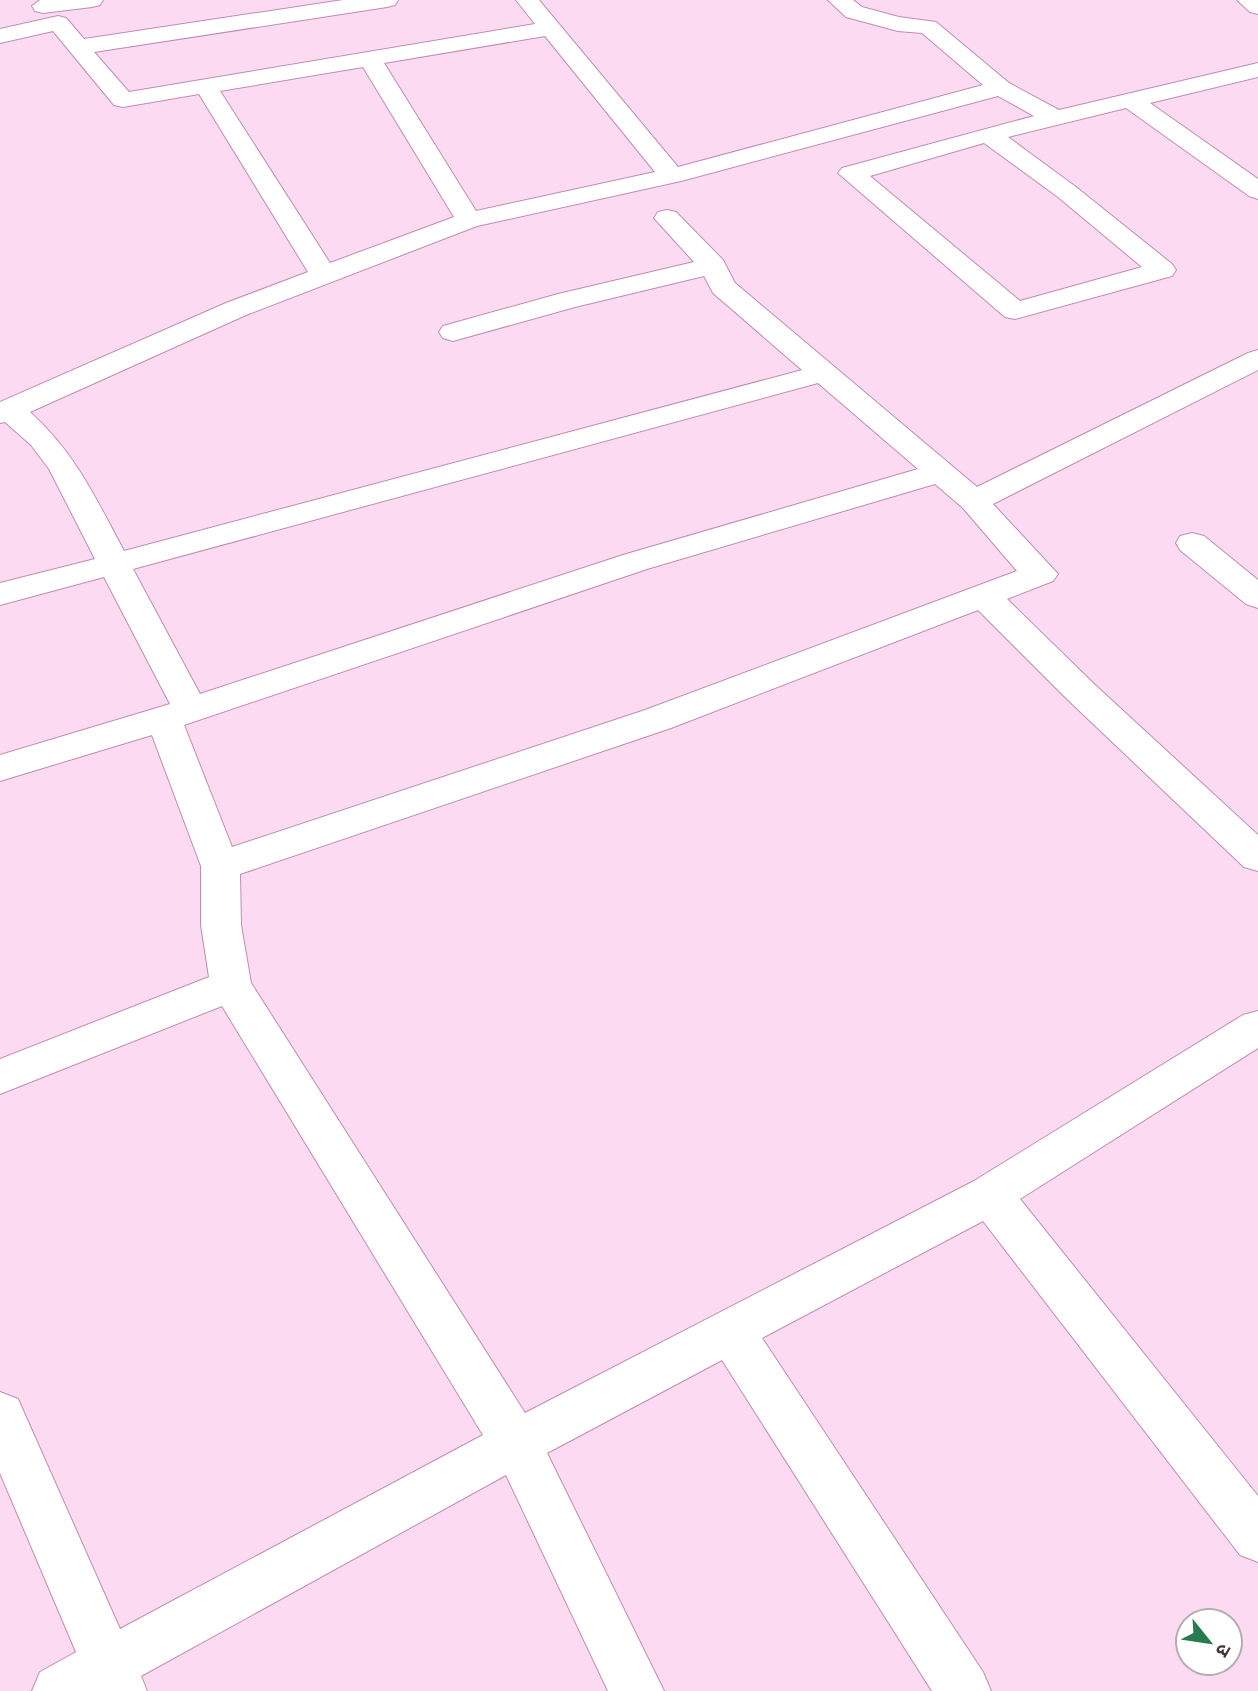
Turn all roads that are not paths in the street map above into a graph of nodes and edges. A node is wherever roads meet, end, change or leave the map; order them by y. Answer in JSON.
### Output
{"nodes":[{"id":1,"x":92,"y":0,"type":"edge"},
{"id":2,"x":387,"y":0,"type":"edge"},
{"id":3,"x":527,"y":0,"type":"edge"},
{"id":4,"x":839,"y":0,"type":"edge"},
{"id":5,"x":1248,"y":0,"type":"edge"},
{"id":6,"x":1258,"y":7,"type":"edge"},
{"id":7,"x":46,"y":10,"type":"edge"},
{"id":8,"x":551,"y":28,"type":"junction"},
{"id":9,"x":0,"y":36,"type":"edge"},
{"id":10,"x":79,"y":47,"type":"junction"},
{"id":11,"x":371,"y":60,"type":"junction"},
{"id":12,"x":1258,"y":70,"type":"edge"},
{"id":13,"x":206,"y":87,"type":"junction"},
{"id":14,"x":1001,"y":88,"type":"junction"},
{"id":15,"x":1129,"y":99,"type":"junction"},
{"id":16,"x":1054,"y":117,"type":"junction"},
{"id":17,"x":988,"y":134,"type":"junction"},
{"id":18,"x":672,"y":176,"type":"junction"},
{"id":19,"x":1258,"y":191,"type":"edge"},
{"id":20,"x":667,"y":218,"type":"dead end"},
{"id":21,"x":469,"y":220,"type":"junction"},
{"id":22,"x":713,"y":267,"type":"junction"},
{"id":23,"x":324,"y":275,"type":"junction"},
{"id":24,"x":453,"y":332,"type":"dead end"},
{"id":25,"x":1258,"y":359,"type":"edge"},
{"id":26,"x":823,"y":373,"type":"junction"},
{"id":27,"x":5,"y":411,"type":"edge"},
{"id":28,"x":940,"y":473,"type":"junction"},
{"id":29,"x":974,"y":501,"type":"junction"},
{"id":30,"x":1192,"y":543,"type":"dead end"},
{"id":31,"x":114,"y":564,"type":"junction"},
{"id":32,"x":0,"y":594,"type":"edge"},
{"id":33,"x":984,"y":596,"type":"junction"},
{"id":34,"x":1258,"y":597,"type":"edge"},
{"id":35,"x":178,"y":715,"type":"junction"},
{"id":36,"x":0,"y":768,"type":"edge"},
{"id":37,"x":1258,"y":857,"type":"edge"},
{"id":38,"x":220,"y":866,"type":"junction"},
{"id":39,"x":231,"y":985,"type":"junction"},
{"id":40,"x":1258,"y":1027,"type":"edge"},
{"id":41,"x":0,"y":1077,"type":"edge"},
{"id":42,"x":990,"y":1195,"type":"junction"},
{"id":43,"x":730,"y":1331,"type":"junction"},
{"id":44,"x":0,"y":1415,"type":"edge"},
{"id":45,"x":516,"y":1443,"type":"junction"},
{"id":46,"x":1258,"y":1537,"type":"edge"},
{"id":47,"x":115,"y":1677,"type":"edge"},
{"id":48,"x":58,"y":1691,"type":"edge"},
{"id":49,"x":637,"y":1691,"type":"edge"},
{"id":50,"x":964,"y":1691,"type":"edge"}],
"edges":[{"from":1,"to":7,"type":"street"},
{"from":2,"to":10,"type":"street"},
{"from":3,"to":8,"type":"street"},
{"from":4,"to":14,"type":"street"},
{"from":5,"to":6,"type":"street"},
{"from":7,"to":9,"type":"street"},
{"from":7,"to":10,"type":"street"},
{"from":8,"to":11,"type":"street"},
{"from":8,"to":18,"type":"street"},
{"from":10,"to":13,"type":"street"},
{"from":11,"to":13,"type":"street"},
{"from":11,"to":21,"type":"street"},
{"from":12,"to":15,"type":"street"},
{"from":13,"to":23,"type":"street"},
{"from":14,"to":16,"type":"street"},
{"from":14,"to":18,"type":"street"},
{"from":15,"to":16,"type":"street"},
{"from":15,"to":19,"type":"street"},
{"from":16,"to":17,"type":"street"},
{"from":17,"to":17,"type":"street"},
{"from":18,"to":21,"type":"street"},
{"from":20,"to":22,"type":"street"},
{"from":21,"to":23,"type":"street"},
{"from":22,"to":24,"type":"street"},
{"from":22,"to":26,"type":"street"},
{"from":23,"to":27,"type":"street"},
{"from":25,"to":29,"type":"street"},
{"from":26,"to":28,"type":"street"},
{"from":26,"to":31,"type":"street"},
{"from":27,"to":31,"type":"street"},
{"from":28,"to":29,"type":"street"},
{"from":28,"to":35,"type":"street"},
{"from":29,"to":33,"type":"street"},
{"from":30,"to":34,"type":"street"},
{"from":31,"to":32,"type":"street"},
{"from":31,"to":35,"type":"street"},
{"from":33,"to":37,"type":"street"},
{"from":33,"to":38,"type":"street"},
{"from":35,"to":36,"type":"street"},
{"from":35,"to":38,"type":"street"},
{"from":38,"to":39,"type":"street"},
{"from":39,"to":41,"type":"street"},
{"from":39,"to":45,"type":"street"},
{"from":40,"to":42,"type":"street"},
{"from":42,"to":43,"type":"street"},
{"from":42,"to":46,"type":"street"},
{"from":43,"to":45,"type":"street"},
{"from":43,"to":50,"type":"street"},
{"from":44,"to":47,"type":"street"},
{"from":45,"to":47,"type":"street"},
{"from":45,"to":49,"type":"street"},
{"from":47,"to":48,"type":"street"}]}
